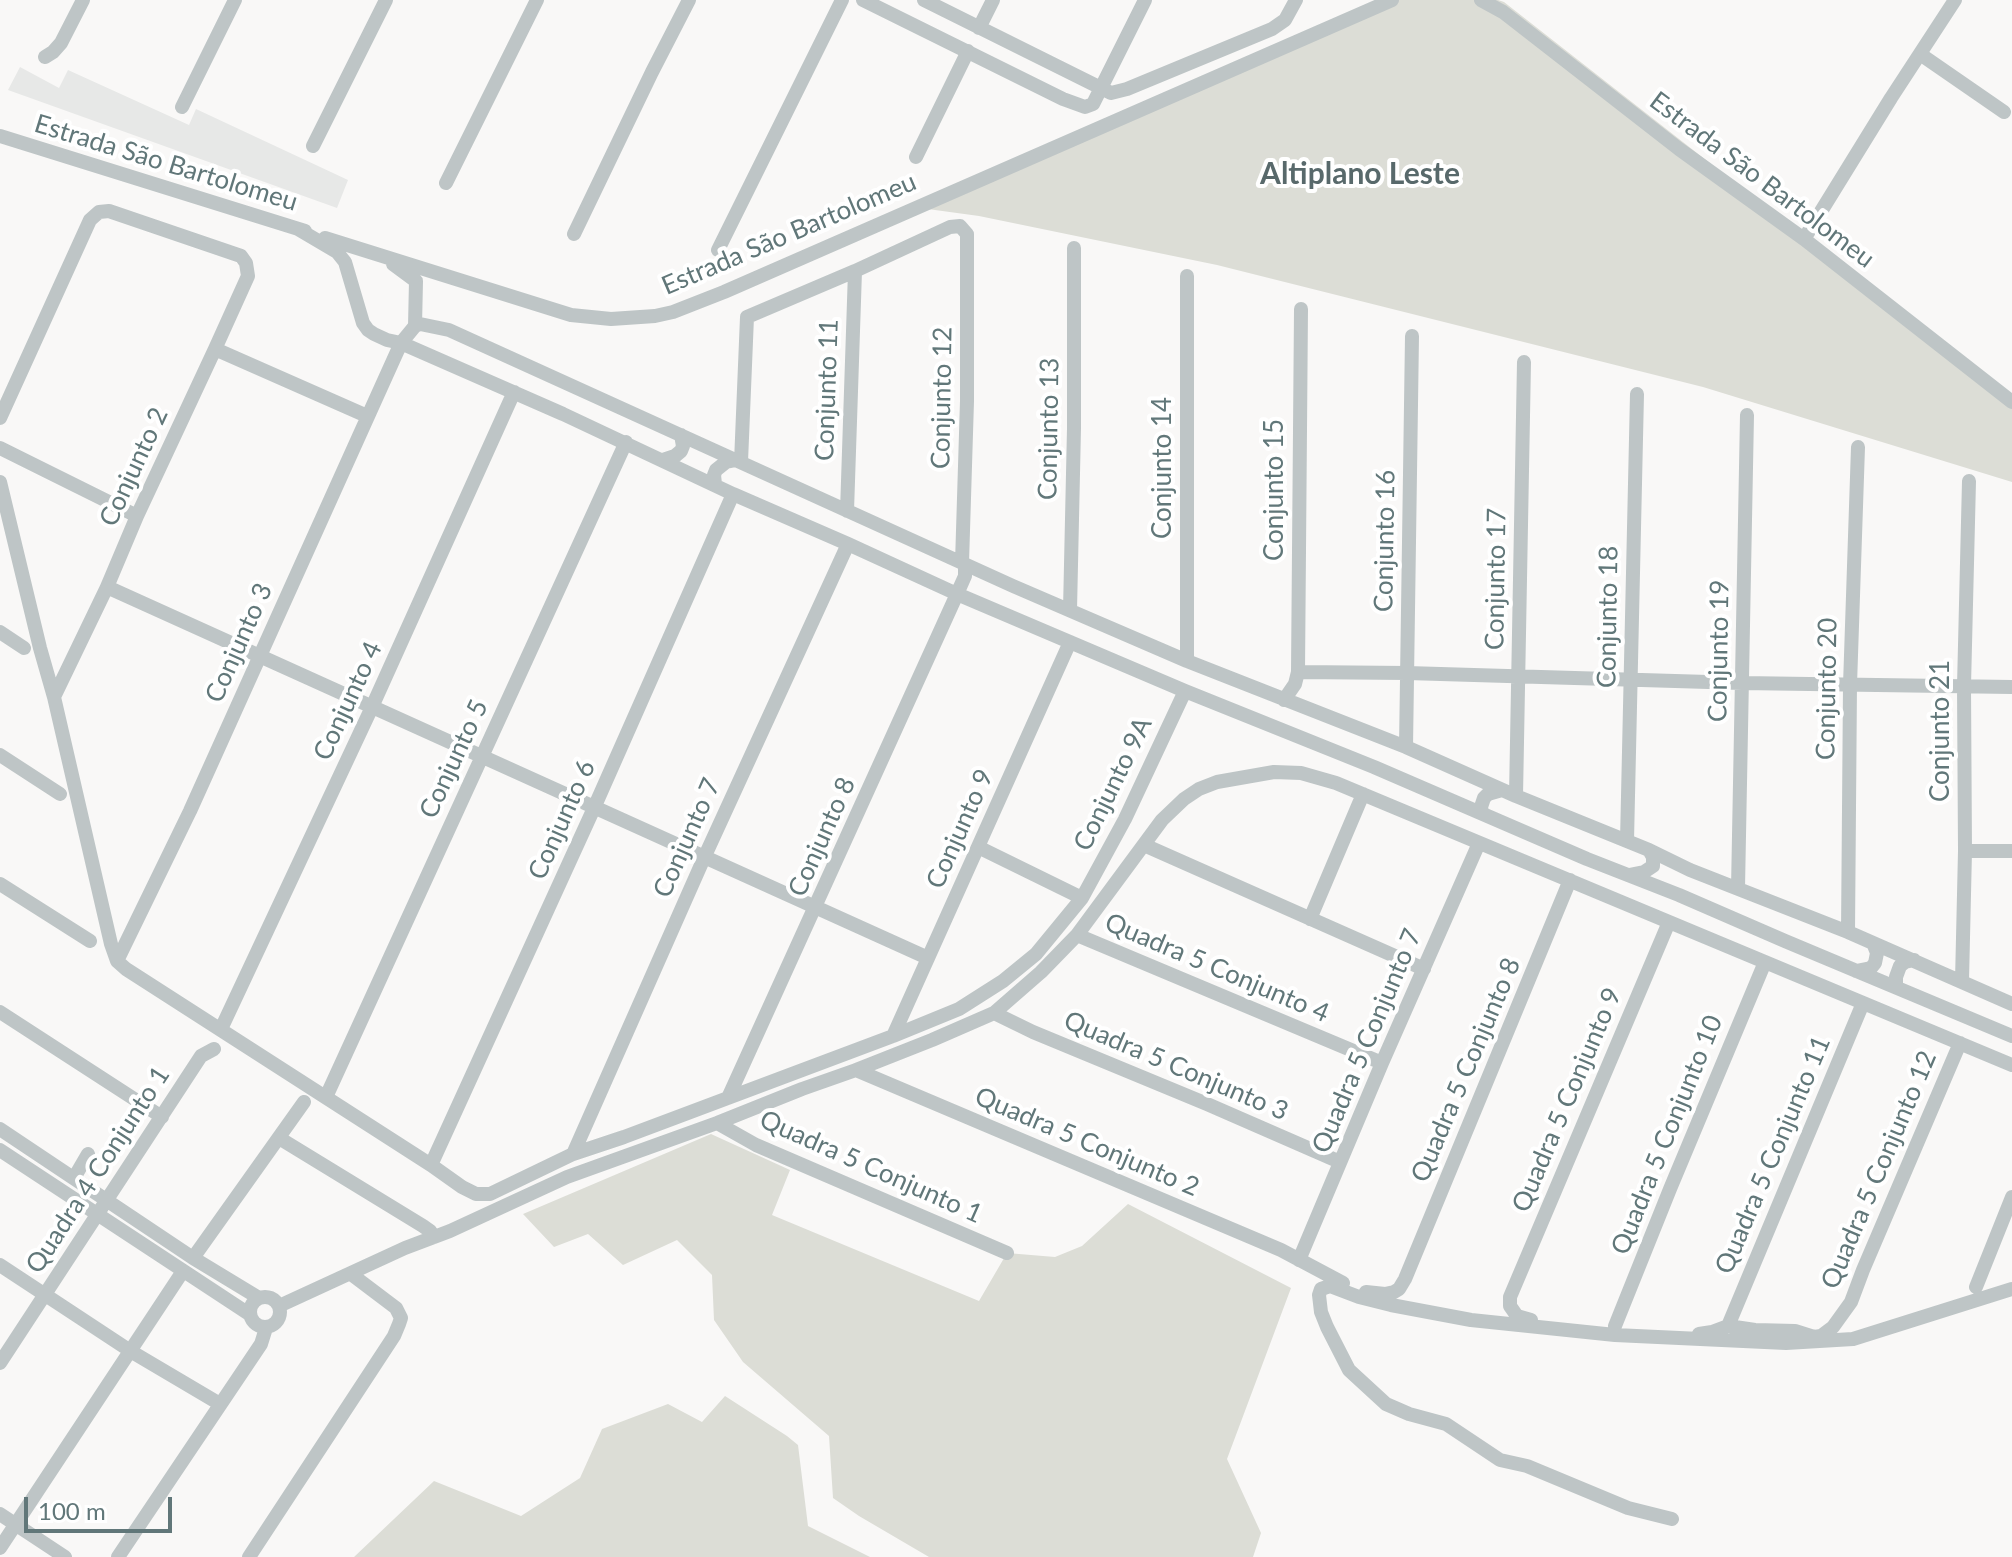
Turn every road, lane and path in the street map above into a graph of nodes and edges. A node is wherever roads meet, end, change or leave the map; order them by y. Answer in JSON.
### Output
{"nodes":[{"id":1,"x":83,"y":0,"type":"edge"},
{"id":2,"x":235,"y":0,"type":"edge"},
{"id":3,"x":386,"y":0,"type":"edge"},
{"id":4,"x":537,"y":0,"type":"edge"},
{"id":5,"x":689,"y":0,"type":"edge"},
{"id":6,"x":842,"y":0,"type":"edge"},
{"id":7,"x":863,"y":0,"type":"edge"},
{"id":8,"x":922,"y":0,"type":"edge"},
{"id":9,"x":993,"y":0,"type":"edge"},
{"id":10,"x":1145,"y":0,"type":"edge"},
{"id":11,"x":1296,"y":0,"type":"edge"},
{"id":12,"x":1481,"y":0,"type":"edge"},
{"id":13,"x":1955,"y":0,"type":"edge"},
{"id":14,"x":1387,"y":1,"type":"edge"},
{"id":15,"x":908,"y":22,"type":"junction"},
{"id":16,"x":979,"y":28,"type":"junction"},
{"id":17,"x":968,"y":51,"type":"junction"},
{"id":18,"x":1920,"y":54,"type":"junction"},
{"id":19,"x":45,"y":57,"type":"dead end"},
{"id":20,"x":1101,"y":89,"type":"junction"},
{"id":21,"x":182,"y":107,"type":"dead end"},
{"id":22,"x":2004,"y":112,"type":"dead end"},
{"id":23,"x":0,"y":136,"type":"edge"},
{"id":24,"x":313,"y":146,"type":"dead end"},
{"id":25,"x":916,"y":157,"type":"dead end"},
{"id":26,"x":446,"y":183,"type":"dead end"},
{"id":27,"x":298,"y":229,"type":"junction"},
{"id":28,"x":574,"y":234,"type":"dead end"},
{"id":29,"x":1804,"y":239,"type":"junction"},
{"id":30,"x":353,"y":247,"type":"junction"},
{"id":31,"x":1074,"y":248,"type":"dead end"},
{"id":32,"x":718,"y":250,"type":"dead end"},
{"id":33,"x":380,"y":255,"type":"junction"},
{"id":34,"x":423,"y":269,"type":"junction"},
{"id":35,"x":855,"y":271,"type":"junction"},
{"id":36,"x":1187,"y":276,"type":"dead end"},
{"id":37,"x":1301,"y":309,"type":"dead end"},
{"id":38,"x":418,"y":325,"type":"junction"},
{"id":39,"x":1412,"y":336,"type":"dead end"},
{"id":40,"x":401,"y":343,"type":"junction"},
{"id":41,"x":215,"y":349,"type":"junction"},
{"id":42,"x":1524,"y":362,"type":"dead end"},
{"id":43,"x":514,"y":392,"type":"junction"},
{"id":44,"x":1637,"y":394,"type":"dead end"},
{"id":45,"x":2012,"y":402,"type":"edge"},
{"id":46,"x":1747,"y":415,"type":"dead end"},
{"id":47,"x":367,"y":416,"type":"junction"},
{"id":48,"x":0,"y":418,"type":"edge"},
{"id":49,"x":681,"y":435,"type":"junction"},
{"id":50,"x":626,"y":442,"type":"junction"},
{"id":51,"x":1858,"y":447,"type":"dead end"},
{"id":52,"x":0,"y":448,"type":"edge"},
{"id":53,"x":663,"y":460,"type":"junction"},
{"id":54,"x":738,"y":461,"type":"junction"},
{"id":55,"x":1969,"y":481,"type":"dead end"},
{"id":56,"x":0,"y":482,"type":"edge"},
{"id":57,"x":715,"y":484,"type":"junction"},
{"id":58,"x":733,"y":494,"type":"junction"},
{"id":59,"x":847,"y":511,"type":"junction"},
{"id":60,"x":137,"y":516,"type":"junction"},
{"id":61,"x":848,"y":544,"type":"junction"},
{"id":62,"x":964,"y":563,"type":"junction"},
{"id":63,"x":1013,"y":586,"type":"junction"},
{"id":64,"x":107,"y":587,"type":"junction"},
{"id":65,"x":957,"y":594,"type":"junction"},
{"id":66,"x":1070,"y":610,"type":"junction"},
{"id":67,"x":998,"y":611,"type":"junction"},
{"id":68,"x":0,"y":632,"type":"edge"},
{"id":69,"x":1070,"y":642,"type":"junction"},
{"id":70,"x":24,"y":648,"type":"dead end"},
{"id":71,"x":259,"y":656,"type":"junction"},
{"id":72,"x":1187,"y":661,"type":"junction"},
{"id":73,"x":1215,"y":671,"type":"junction"},
{"id":74,"x":1298,"y":672,"type":"junction"},
{"id":75,"x":1407,"y":673,"type":"junction"},
{"id":76,"x":1519,"y":677,"type":"junction"},
{"id":77,"x":1630,"y":680,"type":"junction"},
{"id":78,"x":1742,"y":683,"type":"junction"},
{"id":79,"x":1850,"y":685,"type":"junction"},
{"id":80,"x":1964,"y":686,"type":"junction"},
{"id":81,"x":2012,"y":687,"type":"edge"},
{"id":82,"x":1192,"y":694,"type":"junction"},
{"id":83,"x":54,"y":697,"type":"junction"},
{"id":84,"x":1284,"y":700,"type":"junction"},
{"id":85,"x":372,"y":707,"type":"junction"},
{"id":86,"x":1406,"y":747,"type":"junction"},
{"id":87,"x":0,"y":755,"type":"edge"},
{"id":88,"x":481,"y":756,"type":"junction"},
{"id":89,"x":1459,"y":771,"type":"junction"},
{"id":90,"x":1509,"y":793,"type":"junction"},
{"id":91,"x":60,"y":794,"type":"dead end"},
{"id":92,"x":1363,"y":794,"type":"junction"},
{"id":93,"x":1443,"y":797,"type":"junction"},
{"id":94,"x":594,"y":808,"type":"junction"},
{"id":95,"x":1482,"y":813,"type":"junction"},
{"id":96,"x":1627,"y":841,"type":"junction"},
{"id":97,"x":1479,"y":843,"type":"junction"},
{"id":98,"x":1144,"y":845,"type":"junction"},
{"id":99,"x":978,"y":847,"type":"junction"},
{"id":100,"x":1649,"y":850,"type":"junction"},
{"id":101,"x":1965,"y":851,"type":"junction"},
{"id":102,"x":2012,"y":851,"type":"edge"},
{"id":103,"x":704,"y":858,"type":"junction"},
{"id":104,"x":1690,"y":870,"type":"junction"},
{"id":105,"x":1628,"y":875,"type":"junction"},
{"id":106,"x":1570,"y":880,"type":"junction"},
{"id":107,"x":0,"y":884,"type":"edge"},
{"id":108,"x":1738,"y":888,"type":"junction"},
{"id":109,"x":1678,"y":895,"type":"junction"},
{"id":110,"x":1082,"y":898,"type":"junction"},
{"id":111,"x":816,"y":909,"type":"junction"},
{"id":112,"x":1310,"y":919,"type":"junction"},
{"id":113,"x":1669,"y":922,"type":"junction"},
{"id":114,"x":1848,"y":932,"type":"junction"},
{"id":115,"x":1077,"y":935,"type":"junction"},
{"id":116,"x":90,"y":941,"type":"dead end"},
{"id":117,"x":1873,"y":943,"type":"junction"},
{"id":118,"x":928,"y":958,"type":"junction"},
{"id":119,"x":1914,"y":960,"type":"junction"},
{"id":120,"x":117,"y":961,"type":"junction"},
{"id":121,"x":1765,"y":962,"type":"junction"},
{"id":122,"x":1424,"y":969,"type":"junction"},
{"id":123,"x":1856,"y":971,"type":"junction"},
{"id":124,"x":1962,"y":981,"type":"junction"},
{"id":125,"x":1896,"y":987,"type":"junction"},
{"id":126,"x":1863,"y":1003,"type":"junction"},
{"id":127,"x":2012,"y":1004,"type":"edge"},
{"id":128,"x":0,"y":1012,"type":"edge"},
{"id":129,"x":994,"y":1013,"type":"junction"},
{"id":130,"x":221,"y":1029,"type":"junction"},
{"id":131,"x":893,"y":1036,"type":"junction"},
{"id":132,"x":2012,"y":1036,"type":"edge"},
{"id":133,"x":1960,"y":1043,"type":"junction"},
{"id":134,"x":214,"y":1049,"type":"dead end"},
{"id":135,"x":1382,"y":1063,"type":"junction"},
{"id":136,"x":2012,"y":1065,"type":"edge"},
{"id":137,"x":856,"y":1070,"type":"junction"},
{"id":138,"x":326,"y":1097,"type":"junction"},
{"id":139,"x":728,"y":1098,"type":"junction"},
{"id":140,"x":304,"y":1102,"type":"dead end"},
{"id":141,"x":162,"y":1117,"type":"junction"},
{"id":142,"x":717,"y":1123,"type":"junction"},
{"id":143,"x":0,"y":1129,"type":"edge"},
{"id":144,"x":279,"y":1138,"type":"junction"},
{"id":145,"x":0,"y":1150,"type":"edge"},
{"id":146,"x":88,"y":1154,"type":"dead end"},
{"id":147,"x":573,"y":1154,"type":"junction"},
{"id":148,"x":1340,"y":1162,"type":"junction"},
{"id":149,"x":431,"y":1165,"type":"junction"},
{"id":150,"x":74,"y":1178,"type":"junction"},
{"id":151,"x":2012,"y":1197,"type":"edge"},
{"id":152,"x":106,"y":1200,"type":"junction"},
{"id":153,"x":97,"y":1214,"type":"junction"},
{"id":154,"x":434,"y":1237,"type":"junction"},
{"id":155,"x":1007,"y":1253,"type":"dead end"},
{"id":156,"x":193,"y":1258,"type":"junction"},
{"id":157,"x":1299,"y":1260,"type":"junction"},
{"id":158,"x":0,"y":1265,"type":"edge"},
{"id":159,"x":183,"y":1271,"type":"junction"},
{"id":160,"x":351,"y":1274,"type":"junction"},
{"id":161,"x":1405,"y":1279,"type":"joint"},
{"id":162,"x":1976,"y":1287,"type":"dead end"},
{"id":163,"x":2012,"y":1289,"type":"edge"},
{"id":164,"x":45,"y":1294,"type":"junction"},
{"id":165,"x":259,"y":1298,"type":"junction"},
{"id":166,"x":279,"y":1306,"type":"junction"},
{"id":167,"x":249,"y":1314,"type":"junction"},
{"id":168,"x":1615,"y":1326,"type":"junction"},
{"id":169,"x":1728,"y":1326,"type":"junction"},
{"id":170,"x":266,"y":1328,"type":"junction"},
{"id":171,"x":132,"y":1352,"type":"junction"},
{"id":172,"x":0,"y":1363,"type":"edge"},
{"id":173,"x":220,"y":1404,"type":"junction"},
{"id":174,"x":0,"y":1514,"type":"edge"},
{"id":175,"x":1672,"y":1519,"type":"dead end"},
{"id":176,"x":16,"y":1524,"type":"junction"},
{"id":177,"x":0,"y":1548,"type":"edge"},
{"id":178,"x":65,"y":1557,"type":"edge"},
{"id":179,"x":118,"y":1557,"type":"edge"},
{"id":180,"x":249,"y":1557,"type":"edge"}],
"edges":[{"from":1,"to":19,"type":"street"},
{"from":2,"to":21,"type":"street"},
{"from":3,"to":24,"type":"street"},
{"from":4,"to":26,"type":"street"},
{"from":5,"to":28,"type":"street"},
{"from":6,"to":32,"type":"street"},
{"from":7,"to":15,"type":"street"},
{"from":8,"to":15,"type":"street"},
{"from":8,"to":16,"type":"street"},
{"from":9,"to":16,"type":"street"},
{"from":10,"to":20,"type":"street"},
{"from":11,"to":20,"type":"street"},
{"from":12,"to":29,"type":"street","name":"Estrada São Bartolomeu"},
{"from":13,"to":18,"type":"street"},
{"from":14,"to":34,"type":"street","name":"Estrada São Bartolomeu"},
{"from":15,"to":17,"type":"street"},
{"from":16,"to":20,"type":"street"},
{"from":17,"to":20,"type":"street"},
{"from":17,"to":25,"type":"street"},
{"from":18,"to":22,"type":"street"},
{"from":18,"to":29,"type":"street"},
{"from":23,"to":27,"type":"street","name":"Estrada São Bartolomeu"},
{"from":27,"to":30,"type":"street","name":"Estrada São Bartolomeu"},
{"from":27,"to":40,"type":"street"},
{"from":29,"to":45,"type":"street","name":"Estrada São Bartolomeu"},
{"from":30,"to":33,"type":"street","name":"Estrada São Bartolomeu"},
{"from":30,"to":40,"type":"street"},
{"from":31,"to":66,"type":"street","name":"Conjunto 13"},
{"from":33,"to":34,"type":"street","name":"Estrada São Bartolomeu"},
{"from":33,"to":38,"type":"street"},
{"from":34,"to":38,"type":"street"},
{"from":35,"to":54,"type":"street"},
{"from":35,"to":59,"type":"street","name":"Conjunto 11"},
{"from":35,"to":62,"type":"street","name":"Conjunto 12"},
{"from":36,"to":72,"type":"street","name":"Conjunto 14"},
{"from":37,"to":74,"type":"street","name":"Conjunto 15"},
{"from":38,"to":40,"type":"street","name":"Conjunto 3"},
{"from":38,"to":49,"type":"street"},
{"from":39,"to":75,"type":"street","name":"Conjunto 16"},
{"from":40,"to":43,"type":"street"},
{"from":40,"to":47,"type":"street","name":"Conjunto 3"},
{"from":41,"to":47,"type":"street"},
{"from":41,"to":48,"type":"street","name":"Conjunto 2"},
{"from":41,"to":60,"type":"street","name":"Conjunto 2"},
{"from":42,"to":76,"type":"street","name":"Conjunto 17"},
{"from":43,"to":50,"type":"street"},
{"from":43,"to":85,"type":"street","name":"Conjunto 4"},
{"from":44,"to":77,"type":"street","name":"Conjunto 18"},
{"from":46,"to":78,"type":"street","name":"Conjunto 19"},
{"from":47,"to":71,"type":"street","name":"Conjunto 3"},
{"from":49,"to":53,"type":"street"},
{"from":49,"to":54,"type":"street"},
{"from":50,"to":53,"type":"street"},
{"from":50,"to":88,"type":"street","name":"Conjunto 5"},
{"from":51,"to":79,"type":"street","name":"Conjunto 20"},
{"from":52,"to":60,"type":"street"},
{"from":53,"to":57,"type":"street"},
{"from":54,"to":57,"type":"street"},
{"from":54,"to":59,"type":"street"},
{"from":55,"to":80,"type":"street","name":"Conjunto 21"},
{"from":56,"to":83,"type":"street"},
{"from":57,"to":58,"type":"street"},
{"from":58,"to":61,"type":"street"},
{"from":58,"to":94,"type":"street","name":"Conjunto 6"},
{"from":59,"to":62,"type":"street"},
{"from":60,"to":64,"type":"street","name":"Conjunto 2"},
{"from":61,"to":65,"type":"street"},
{"from":61,"to":103,"type":"street","name":"Conjunto 7"},
{"from":62,"to":63,"type":"street"},
{"from":62,"to":65,"type":"street","name":"Conjunto 12"},
{"from":63,"to":66,"type":"street"},
{"from":63,"to":67,"type":"street"},
{"from":64,"to":71,"type":"street"},
{"from":64,"to":83,"type":"street","name":"Conjunto 2"},
{"from":65,"to":67,"type":"street"},
{"from":65,"to":111,"type":"street","name":"Conjunto 8"},
{"from":66,"to":72,"type":"street"},
{"from":67,"to":69,"type":"street"},
{"from":68,"to":70,"type":"street"},
{"from":69,"to":82,"type":"street"},
{"from":69,"to":99,"type":"street","name":"Conjunto 9"},
{"from":71,"to":85,"type":"street"},
{"from":71,"to":120,"type":"street","name":"Conjunto 3"},
{"from":72,"to":73,"type":"street"},
{"from":73,"to":82,"type":"street","name":"Conjunto 9A"},
{"from":73,"to":84,"type":"street"},
{"from":74,"to":75,"type":"street"},
{"from":74,"to":84,"type":"street"},
{"from":75,"to":76,"type":"street"},
{"from":75,"to":86,"type":"street","name":"Conjunto 16"},
{"from":76,"to":77,"type":"street"},
{"from":76,"to":90,"type":"street","name":"Conjunto 17"},
{"from":77,"to":78,"type":"street"},
{"from":77,"to":96,"type":"street","name":"Conjunto 18"},
{"from":78,"to":79,"type":"street"},
{"from":78,"to":108,"type":"street","name":"Conjunto 19"},
{"from":79,"to":80,"type":"street"},
{"from":79,"to":114,"type":"street","name":"Conjunto 20"},
{"from":80,"to":81,"type":"street"},
{"from":80,"to":101,"type":"street","name":"Conjunto 21"},
{"from":82,"to":93,"type":"street"},
{"from":82,"to":110,"type":"street","name":"Conjunto 9A"},
{"from":83,"to":120,"type":"street"},
{"from":84,"to":86,"type":"street"},
{"from":85,"to":88,"type":"street"},
{"from":85,"to":130,"type":"street","name":"Conjunto 4"},
{"from":86,"to":89,"type":"street"},
{"from":87,"to":91,"type":"street"},
{"from":88,"to":94,"type":"street"},
{"from":88,"to":138,"type":"street","name":"Conjunto 5"},
{"from":89,"to":90,"type":"street"},
{"from":89,"to":93,"type":"street"},
{"from":90,"to":95,"type":"street"},
{"from":90,"to":96,"type":"street"},
{"from":92,"to":97,"type":"street"},
{"from":92,"to":98,"type":"street"},
{"from":92,"to":112,"type":"street"},
{"from":93,"to":95,"type":"street"},
{"from":94,"to":103,"type":"street"},
{"from":94,"to":149,"type":"street","name":"Conjunto 6"},
{"from":95,"to":105,"type":"street"},
{"from":96,"to":100,"type":"street"},
{"from":97,"to":106,"type":"street"},
{"from":97,"to":122,"type":"street","name":"Quadra 5 Conjunto 7"},
{"from":98,"to":112,"type":"street"},
{"from":98,"to":115,"type":"street"},
{"from":99,"to":110,"type":"street"},
{"from":99,"to":118,"type":"street","name":"Conjunto 9"},
{"from":100,"to":104,"type":"street"},
{"from":100,"to":105,"type":"street"},
{"from":101,"to":102,"type":"street"},
{"from":101,"to":124,"type":"street","name":"Conjunto 21"},
{"from":103,"to":111,"type":"street"},
{"from":103,"to":147,"type":"street","name":"Conjunto 7"},
{"from":104,"to":108,"type":"street"},
{"from":104,"to":109,"type":"street"},
{"from":105,"to":109,"type":"street"},
{"from":106,"to":113,"type":"street"},
{"from":106,"to":161,"type":"street","name":"Quadra 5 Conjunto 8"},
{"from":107,"to":116,"type":"street"},
{"from":108,"to":114,"type":"street"},
{"from":109,"to":123,"type":"street"},
{"from":110,"to":131,"type":"street","name":"Conjunto 9A"},
{"from":111,"to":118,"type":"street"},
{"from":111,"to":139,"type":"street","name":"Conjunto 8"},
{"from":112,"to":122,"type":"street"},
{"from":113,"to":121,"type":"street"},
{"from":113,"to":168,"type":"street","name":"Quadra 5 Conjunto 9"},
{"from":114,"to":117,"type":"street"},
{"from":115,"to":129,"type":"street"},
{"from":115,"to":135,"type":"street","name":"Quadra 5 Conjunto 4"},
{"from":117,"to":119,"type":"street"},
{"from":117,"to":123,"type":"street"},
{"from":118,"to":131,"type":"street","name":"Conjunto 9"},
{"from":119,"to":124,"type":"street"},
{"from":119,"to":125,"type":"street"},
{"from":120,"to":130,"type":"street"},
{"from":121,"to":126,"type":"street"},
{"from":121,"to":168,"type":"street","name":"Quadra 5 Conjunto 10"},
{"from":122,"to":135,"type":"street","name":"Quadra 5 Conjunto 7"},
{"from":123,"to":125,"type":"street"},
{"from":124,"to":127,"type":"street"},
{"from":125,"to":132,"type":"street"},
{"from":126,"to":133,"type":"street"},
{"from":126,"to":169,"type":"street","name":"Quadra 5 Conjunto 11"},
{"from":128,"to":141,"type":"street"},
{"from":129,"to":137,"type":"street"},
{"from":129,"to":148,"type":"street","name":"Quadra 5 Conjunto 3"},
{"from":130,"to":138,"type":"street"},
{"from":131,"to":139,"type":"street","name":"Conjunto 9A"},
{"from":133,"to":136,"type":"street"},
{"from":133,"to":169,"type":"street","name":"Quadra 5 Conjunto 12"},
{"from":134,"to":141,"type":"street","name":"Quadra 4 Conjunto 1"},
{"from":135,"to":148,"type":"street","name":"Quadra 5 Conjunto 7"},
{"from":137,"to":142,"type":"street"},
{"from":137,"to":157,"type":"street","name":"Quadra 5 Conjunto 2"},
{"from":138,"to":149,"type":"street"},
{"from":139,"to":147,"type":"street","name":"Conjunto 9A"},
{"from":140,"to":144,"type":"street"},
{"from":141,"to":152,"type":"street","name":"Quadra 4 Conjunto 1"},
{"from":142,"to":154,"type":"street"},
{"from":142,"to":155,"type":"street","name":"Quadra 5 Conjunto 1"},
{"from":143,"to":150,"type":"street"},
{"from":144,"to":154,"type":"street"},
{"from":144,"to":156,"type":"street"},
{"from":145,"to":153,"type":"street"},
{"from":146,"to":150,"type":"street"},
{"from":147,"to":149,"type":"street","name":"Conjunto 9A"},
{"from":148,"to":157,"type":"street","name":"Quadra 5 Conjunto 7"},
{"from":150,"to":152,"type":"street"},
{"from":151,"to":162,"type":"street"},
{"from":152,"to":153,"type":"street","name":"Quadra 4 Conjunto 1"},
{"from":152,"to":156,"type":"street"},
{"from":153,"to":159,"type":"street"},
{"from":153,"to":164,"type":"street","name":"Quadra 4 Conjunto 1"},
{"from":154,"to":160,"type":"street"},
{"from":156,"to":165,"type":"street"},
{"from":157,"to":161,"type":"street","name":"Quadra 5 Conjunto 2"},
{"from":158,"to":164,"type":"street"},
{"from":159,"to":167,"type":"street"},
{"from":159,"to":171,"type":"street"},
{"from":160,"to":166,"type":"street"},
{"from":160,"to":180,"type":"street"},
{"from":163,"to":175,"type":"street"},
{"from":164,"to":171,"type":"street"},
{"from":164,"to":172,"type":"street","name":"Quadra 4 Conjunto 1"},
{"from":165,"to":166,"type":"street"},
{"from":165,"to":167,"type":"street"},
{"from":166,"to":170,"type":"street"},
{"from":167,"to":170,"type":"street"},
{"from":168,"to":169,"type":"street"},
{"from":170,"to":173,"type":"street"},
{"from":171,"to":173,"type":"street"},
{"from":171,"to":176,"type":"street"},
{"from":173,"to":179,"type":"street"},
{"from":174,"to":176,"type":"street"},
{"from":176,"to":177,"type":"street"},
{"from":176,"to":178,"type":"street"}]}
